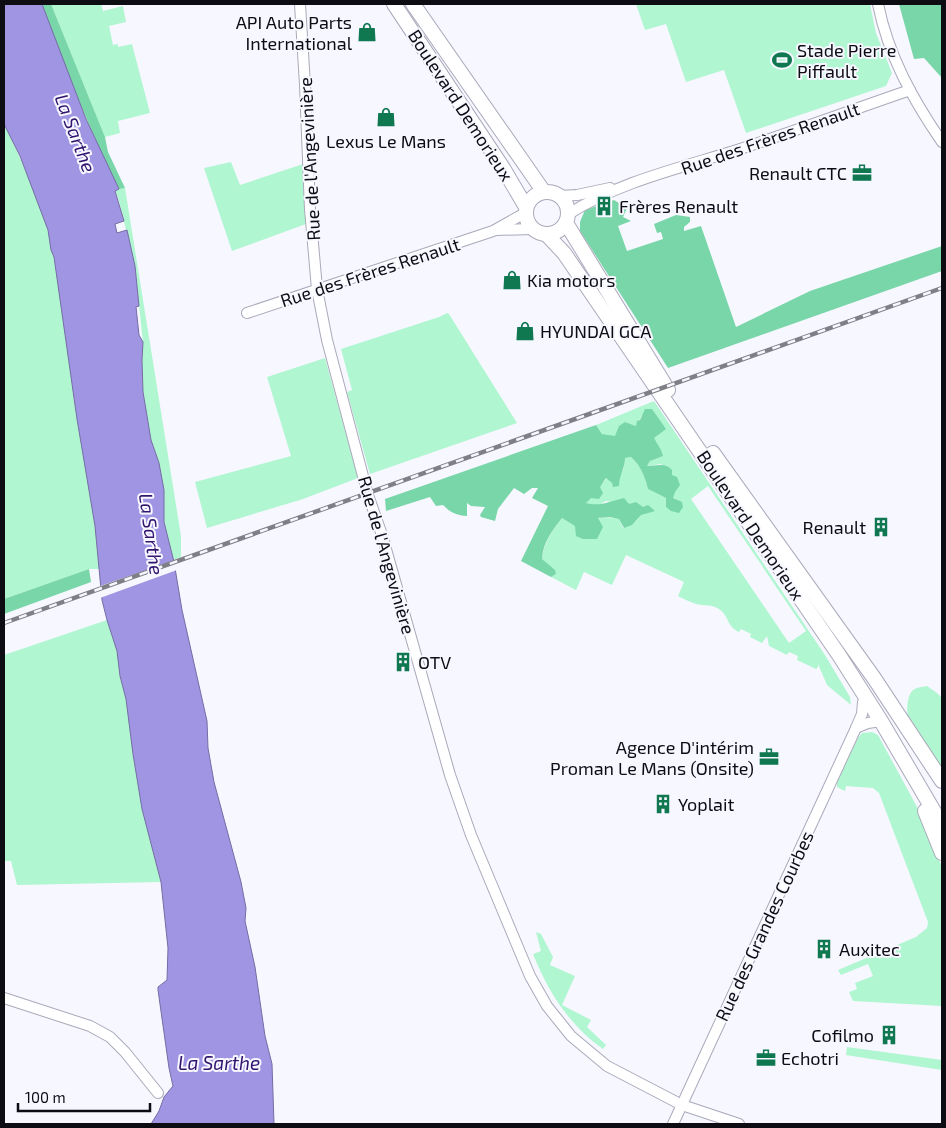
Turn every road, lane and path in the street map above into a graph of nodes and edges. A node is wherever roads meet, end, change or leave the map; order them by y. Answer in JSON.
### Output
{"nodes":[{"id":1,"x":300,"y":4,"type":"edge"},
{"id":2,"x":394,"y":4,"type":"edge"},
{"id":3,"x":413,"y":4,"type":"edge"},
{"id":4,"x":878,"y":4,"type":"edge"},
{"id":5,"x":910,"y":90,"type":"junction"},
{"id":6,"x":942,"y":142,"type":"edge"},
{"id":7,"x":630,"y":184,"type":"junction"},
{"id":8,"x":544,"y":192,"type":"junction"},
{"id":9,"x":559,"y":196,"type":"junction"},
{"id":10,"x":526,"y":210,"type":"junction"},
{"id":11,"x":567,"y":219,"type":"junction"},
{"id":12,"x":532,"y":229,"type":"junction"},
{"id":13,"x":493,"y":231,"type":"junction"},
{"id":14,"x":547,"y":235,"type":"junction"},
{"id":15,"x":317,"y":289,"type":"junction"},
{"id":16,"x":247,"y":313,"type":"dead end"},
{"id":17,"x":839,"y":655,"type":"junction"},
{"id":18,"x":864,"y":702,"type":"junction"},
{"id":19,"x":878,"y":721,"type":"junction"},
{"id":20,"x":856,"y":728,"type":"junction"},
{"id":21,"x":942,"y":780,"type":"edge"},
{"id":22,"x":942,"y":825,"type":"edge"},
{"id":23,"x":942,"y":853,"type":"edge"},
{"id":24,"x":4,"y":998,"type":"edge"},
{"id":25,"x":158,"y":1094,"type":"dead end"},
{"id":26,"x":682,"y":1105,"type":"junction"},
{"id":27,"x":673,"y":1124,"type":"edge"},
{"id":28,"x":739,"y":1124,"type":"edge"}],
"edges":[{"from":1,"to":15,"type":"street","name":"Rue de l'Angevinière"},
{"from":2,"to":10,"type":"main road","name":"Boulevard Demorieux"},
{"from":3,"to":8,"type":"main road","name":"Boulevard Demorieux"},
{"from":4,"to":5,"type":"street"},
{"from":5,"to":6,"type":"street"},
{"from":5,"to":7,"type":"street","name":"Rue des Frères Renault"},
{"from":7,"to":9,"type":"street","name":"Rue des Frères Renault"},
{"from":7,"to":11,"type":"street","name":"Rue des Frères Renault"},
{"from":8,"to":9,"type":"main road"},
{"from":8,"to":10,"type":"main road"},
{"from":9,"to":11,"type":"main road"},
{"from":10,"to":12,"type":"main road"},
{"from":10,"to":13,"type":"street","name":"Rue des Frères Renault"},
{"from":11,"to":14,"type":"main road"},
{"from":11,"to":21,"type":"main road","name":"Boulevard Demorieux"},
{"from":12,"to":13,"type":"street","name":"Rue des Frères Renault"},
{"from":12,"to":14,"type":"main road"},
{"from":13,"to":15,"type":"street","name":"Rue des Frères Renault"},
{"from":14,"to":17,"type":"main road","name":"Boulevard Demorieux"},
{"from":15,"to":16,"type":"street","name":"Rue des Frères Renault"},
{"from":15,"to":26,"type":"street","name":"Rue de l'Angevinière"},
{"from":17,"to":18,"type":"main road"},
{"from":17,"to":19,"type":"main road","name":"Boulevard Demorieux"},
{"from":18,"to":19,"type":"main road"},
{"from":18,"to":20,"type":"street","name":"Rue des Grandes Courbes"},
{"from":19,"to":20,"type":"street"},
{"from":19,"to":22,"type":"main road","name":"Boulevard Demorieux"},
{"from":19,"to":23,"type":"main road"},
{"from":20,"to":26,"type":"street","name":"Rue des Grandes Courbes"},
{"from":24,"to":25,"type":"street"},
{"from":26,"to":27,"type":"street","name":"Rue des Grandes Courbes"},
{"from":26,"to":28,"type":"street","name":"Rue de l'Angevinière"}]}
